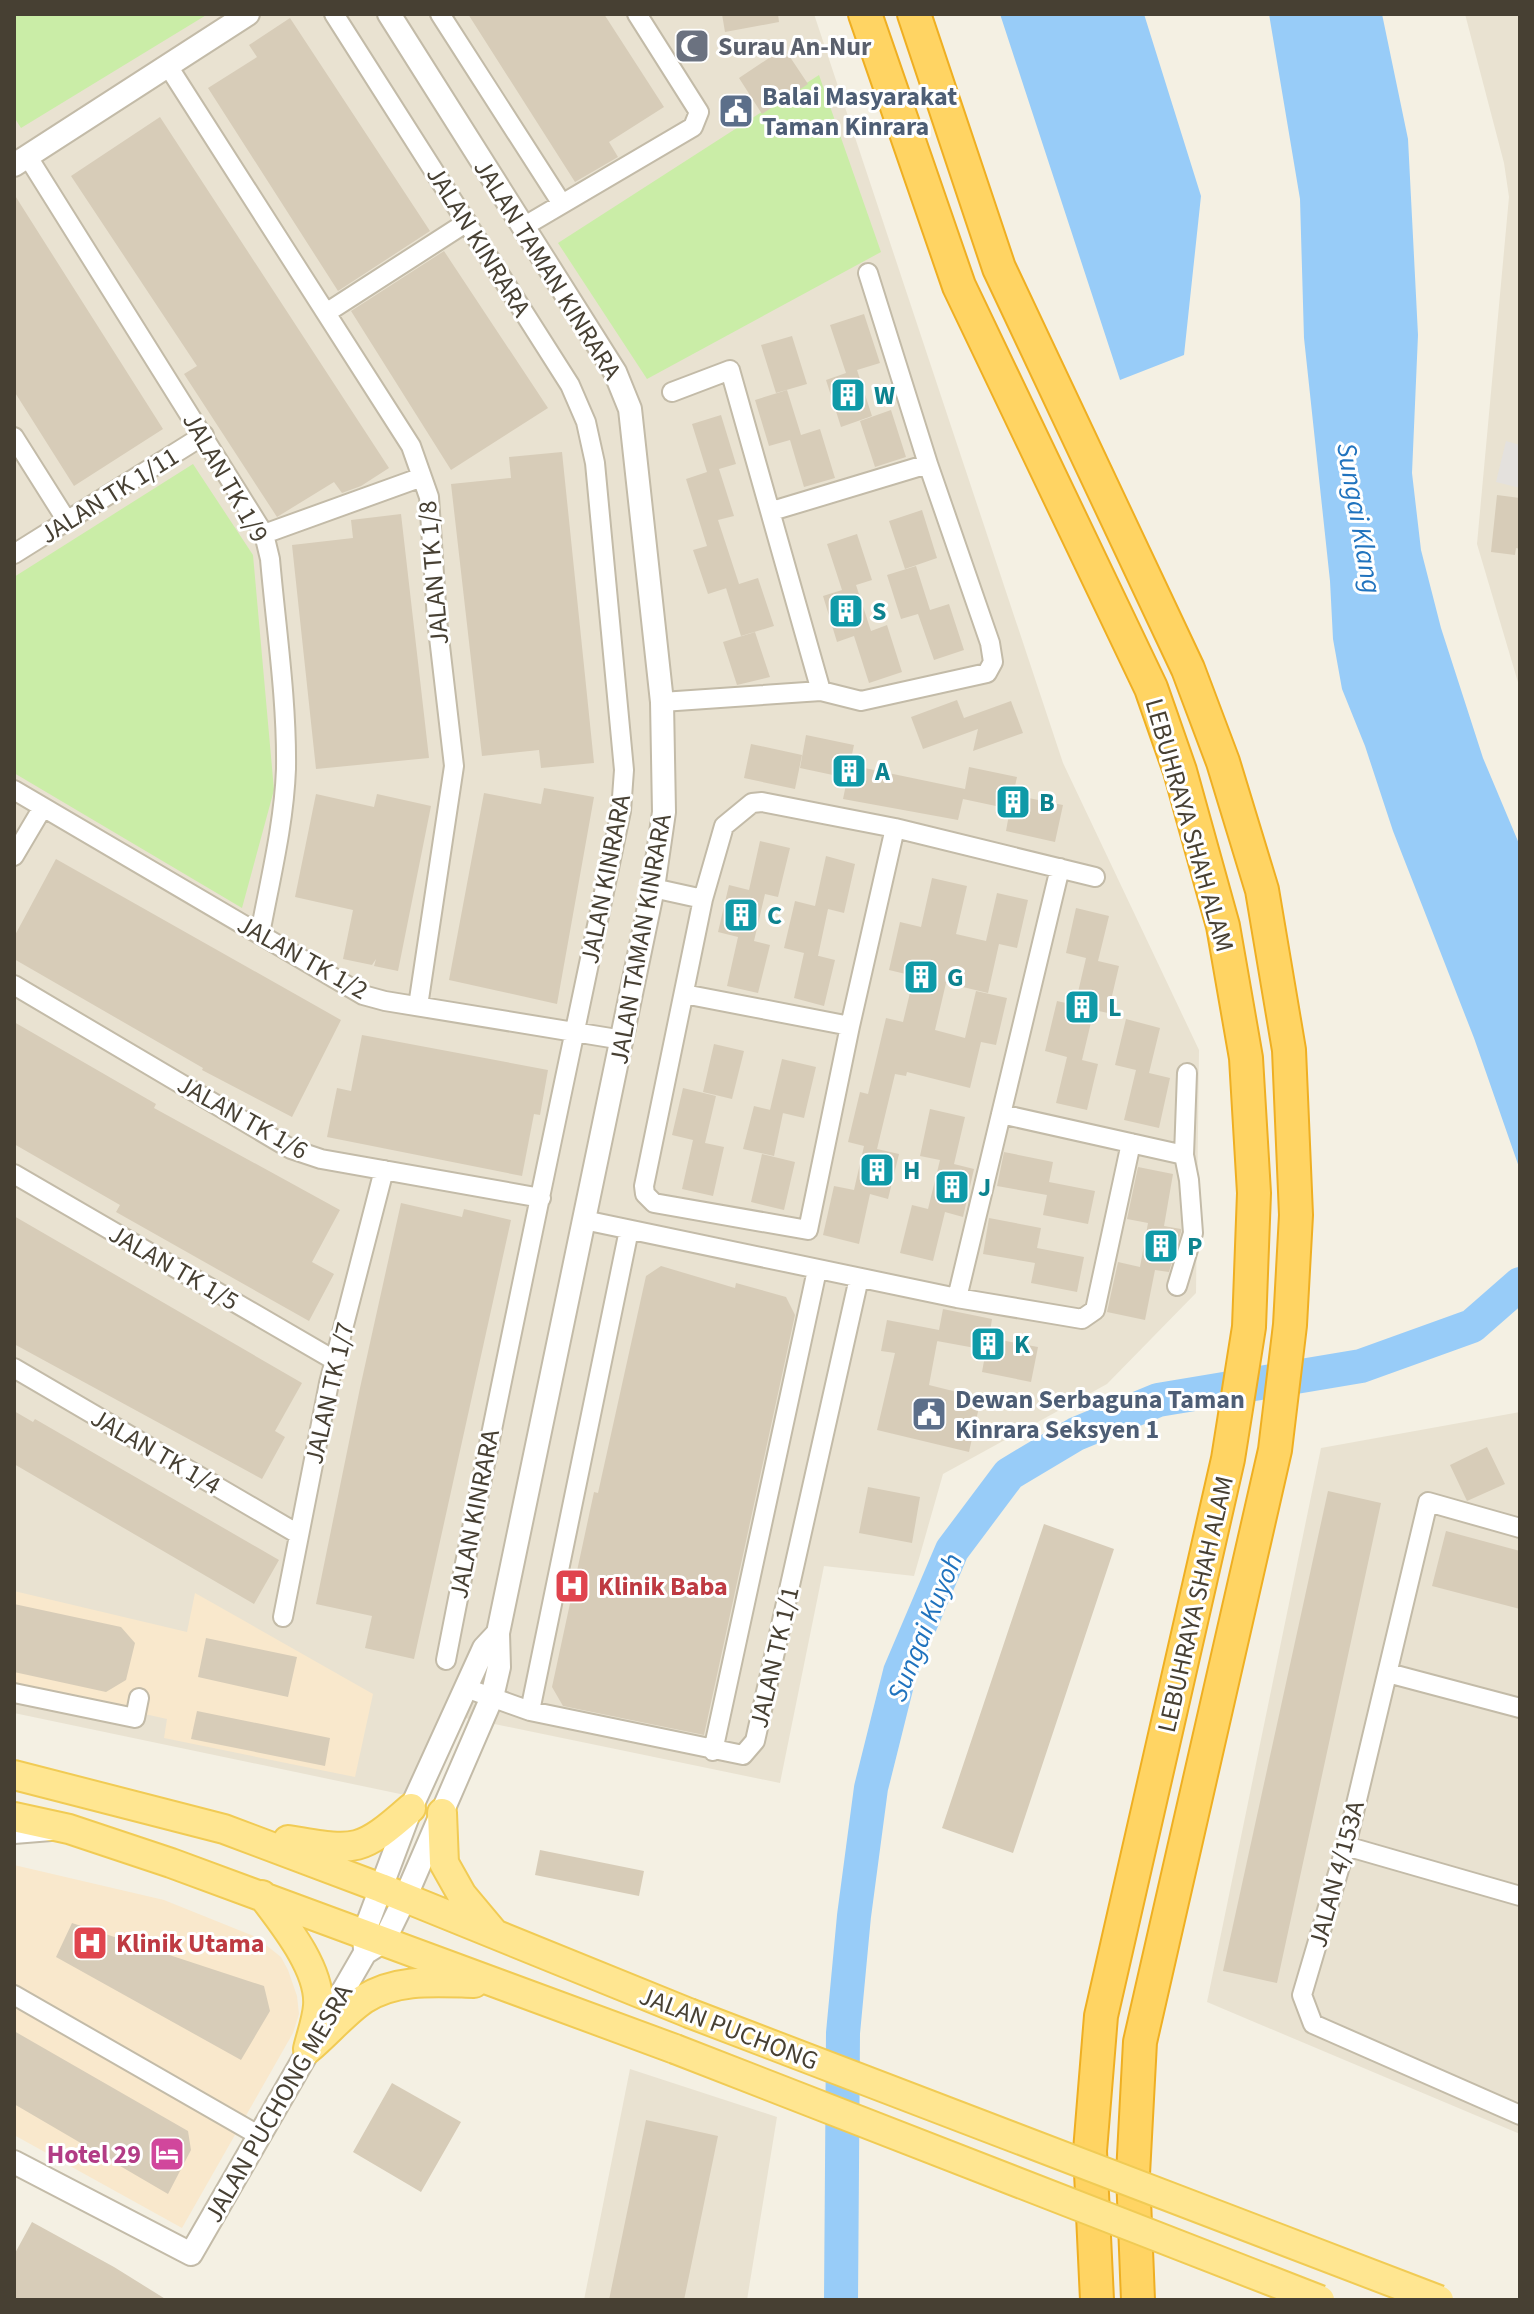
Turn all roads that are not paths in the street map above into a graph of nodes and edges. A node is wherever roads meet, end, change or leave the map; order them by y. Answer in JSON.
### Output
{"nodes":[{"id":1,"x":248,"y":14,"type":"edge"},
{"id":2,"x":334,"y":14,"type":"edge"},
{"id":3,"x":389,"y":14,"type":"edge"},
{"id":4,"x":440,"y":14,"type":"edge"},
{"id":5,"x":637,"y":14,"type":"edge"},
{"id":6,"x":865,"y":14,"type":"edge"},
{"id":7,"x":914,"y":14,"type":"edge"},
{"id":8,"x":168,"y":66,"type":"junction"},
{"id":9,"x":21,"y":161,"type":"edge"},
{"id":10,"x":562,"y":204,"type":"junction"},
{"id":11,"x":467,"y":222,"type":"junction"},
{"id":12,"x":523,"y":227,"type":"junction"},
{"id":13,"x":868,"y":273,"type":"dead end"},
{"id":14,"x":326,"y":313,"type":"junction"},
{"id":15,"x":672,"y":392,"type":"dead end"},
{"id":16,"x":204,"y":435,"type":"junction"},
{"id":17,"x":14,"y":437,"type":"edge"},
{"id":18,"x":928,"y":464,"type":"junction"},
{"id":19,"x":422,"y":477,"type":"junction"},
{"id":20,"x":772,"y":511,"type":"junction"},
{"id":21,"x":67,"y":521,"type":"junction"},
{"id":22,"x":264,"y":534,"type":"junction"},
{"id":23,"x":14,"y":554,"type":"edge"},
{"id":24,"x":821,"y":691,"type":"junction"},
{"id":25,"x":662,"y":702,"type":"junction"},
{"id":26,"x":14,"y":790,"type":"edge"},
{"id":27,"x":43,"y":807,"type":"junction"},
{"id":28,"x":895,"y":828,"type":"junction"},
{"id":29,"x":14,"y":856,"type":"edge"},
{"id":30,"x":1060,"y":868,"type":"junction"},
{"id":31,"x":1095,"y":877,"type":"dead end"},
{"id":32,"x":653,"y":888,"type":"junction"},
{"id":33,"x":703,"y":899,"type":"junction"},
{"id":34,"x":260,"y":934,"type":"junction"},
{"id":35,"x":14,"y":985,"type":"edge"},
{"id":36,"x":684,"y":994,"type":"junction"},
{"id":37,"x":418,"y":1006,"type":"junction"},
{"id":38,"x":850,"y":1026,"type":"junction"},
{"id":39,"x":575,"y":1032,"type":"junction"},
{"id":40,"x":623,"y":1040,"type":"junction"},
{"id":41,"x":1187,"y":1073,"type":"dead end"},
{"id":42,"x":1001,"y":1114,"type":"junction"},
{"id":43,"x":1131,"y":1143,"type":"junction"},
{"id":44,"x":1184,"y":1155,"type":"junction"},
{"id":45,"x":384,"y":1170,"type":"junction"},
{"id":46,"x":14,"y":1174,"type":"edge"},
{"id":47,"x":541,"y":1198,"type":"junction"},
{"id":48,"x":584,"y":1220,"type":"junction"},
{"id":49,"x":629,"y":1230,"type":"junction"},
{"id":50,"x":817,"y":1270,"type":"junction"},
{"id":51,"x":859,"y":1278,"type":"junction"},
{"id":52,"x":1177,"y":1286,"type":"dead end"},
{"id":53,"x":957,"y":1298,"type":"junction"},
{"id":54,"x":334,"y":1360,"type":"junction"},
{"id":55,"x":14,"y":1368,"type":"edge"},
{"id":56,"x":1520,"y":1528,"type":"edge"},
{"id":57,"x":298,"y":1534,"type":"junction"},
{"id":58,"x":283,"y":1617,"type":"dead end"},
{"id":59,"x":498,"y":1633,"type":"junction"},
{"id":60,"x":446,"y":1660,"type":"dead end"},
{"id":61,"x":1388,"y":1673,"type":"junction"},
{"id":62,"x":466,"y":1688,"type":"junction"},
{"id":63,"x":14,"y":1693,"type":"edge"},
{"id":64,"x":492,"y":1697,"type":"junction"},
{"id":65,"x":139,"y":1698,"type":"dead end"},
{"id":66,"x":1520,"y":1708,"type":"edge"},
{"id":67,"x":530,"y":1711,"type":"junction"},
{"id":68,"x":713,"y":1751,"type":"junction"},
{"id":69,"x":14,"y":1775,"type":"edge"},
{"id":70,"x":411,"y":1808,"type":"junction"},
{"id":71,"x":442,"y":1813,"type":"junction"},
{"id":72,"x":14,"y":1817,"type":"edge"},
{"id":73,"x":69,"y":1829,"type":"junction"},
{"id":74,"x":224,"y":1829,"type":"junction"},
{"id":75,"x":14,"y":1834,"type":"edge"},
{"id":76,"x":1346,"y":1846,"type":"junction"},
{"id":77,"x":393,"y":1893,"type":"junction"},
{"id":78,"x":262,"y":1895,"type":"junction"},
{"id":79,"x":1520,"y":1896,"type":"edge"},
{"id":80,"x":496,"y":1935,"type":"junction"},
{"id":81,"x":371,"y":1942,"type":"junction"},
{"id":82,"x":499,"y":1984,"type":"junction"},
{"id":83,"x":14,"y":1995,"type":"edge"},
{"id":84,"x":308,"y":2049,"type":"junction"},
{"id":85,"x":1520,"y":2115,"type":"edge"},
{"id":86,"x":258,"y":2135,"type":"junction"},
{"id":87,"x":14,"y":2162,"type":"edge"},
{"id":88,"x":1097,"y":2300,"type":"edge"},
{"id":89,"x":1138,"y":2300,"type":"edge"},
{"id":90,"x":1320,"y":2300,"type":"edge"},
{"id":91,"x":1439,"y":2300,"type":"edge"}],
"edges":[{"from":1,"to":8,"type":"street"},
{"from":2,"to":11,"type":"street","name":"JALAN KINRARA"},
{"from":3,"to":12,"type":"street","name":"JALAN TAMAN KINRARA"},
{"from":4,"to":10,"type":"street"},
{"from":5,"to":10,"type":"street"},
{"from":6,"to":88,"type":"highway","name":"LEBUHRAYA SHAH ALAM"},
{"from":7,"to":89,"type":"highway","name":"LEBUHRAYA SHAH ALAM"},
{"from":8,"to":9,"type":"street"},
{"from":8,"to":14,"type":"street","name":"JALAN TK 1/8"},
{"from":9,"to":16,"type":"street","name":"JALAN TK 1/9"},
{"from":10,"to":12,"type":"street"},
{"from":11,"to":14,"type":"street"},
{"from":11,"to":39,"type":"street","name":"JALAN KINRARA"},
{"from":12,"to":25,"type":"street","name":"JALAN TAMAN KINRARA"},
{"from":13,"to":18,"type":"street"},
{"from":14,"to":19,"type":"street","name":"JALAN TK 1/8"},
{"from":15,"to":20,"type":"street"},
{"from":16,"to":21,"type":"street","name":"JALAN TK 1/11"},
{"from":16,"to":22,"type":"street","name":"JALAN TK 1/9"},
{"from":17,"to":21,"type":"street"},
{"from":18,"to":20,"type":"street"},
{"from":18,"to":24,"type":"street"},
{"from":19,"to":22,"type":"street"},
{"from":19,"to":37,"type":"street","name":"JALAN TK 1/8"},
{"from":20,"to":24,"type":"street"},
{"from":21,"to":23,"type":"street","name":"JALAN TK 1/11"},
{"from":22,"to":34,"type":"street","name":"JALAN TK 1/9"},
{"from":24,"to":25,"type":"street"},
{"from":25,"to":32,"type":"street","name":"JALAN TAMAN KINRARA"},
{"from":26,"to":27,"type":"street","name":"JALAN TK 1/2"},
{"from":27,"to":29,"type":"street"},
{"from":27,"to":34,"type":"street","name":"JALAN TK 1/2"},
{"from":28,"to":30,"type":"street"},
{"from":28,"to":33,"type":"street"},
{"from":28,"to":38,"type":"street"},
{"from":30,"to":31,"type":"street"},
{"from":30,"to":42,"type":"street"},
{"from":32,"to":33,"type":"street"},
{"from":32,"to":40,"type":"street","name":"JALAN TAMAN KINRARA"},
{"from":33,"to":36,"type":"street"},
{"from":34,"to":37,"type":"street","name":"JALAN TK 1/2"},
{"from":35,"to":45,"type":"street","name":"JALAN TK 1/6"},
{"from":36,"to":38,"type":"street"},
{"from":36,"to":38,"type":"street"},
{"from":37,"to":39,"type":"street","name":"JALAN TK 1/2"},
{"from":39,"to":40,"type":"street","name":"JALAN TK 1/2"},
{"from":39,"to":47,"type":"street","name":"JALAN KINRARA"},
{"from":40,"to":48,"type":"street","name":"JALAN TAMAN KINRARA"},
{"from":41,"to":44,"type":"street"},
{"from":42,"to":43,"type":"street"},
{"from":42,"to":53,"type":"street"},
{"from":43,"to":44,"type":"street"},
{"from":43,"to":53,"type":"street"},
{"from":44,"to":52,"type":"street"},
{"from":45,"to":47,"type":"street","name":"JALAN TK 1/6"},
{"from":45,"to":54,"type":"street","name":"JALAN TK 1/7"},
{"from":46,"to":54,"type":"street","name":"JALAN TK 1/5"},
{"from":47,"to":60,"type":"street","name":"JALAN KINRARA"},
{"from":48,"to":49,"type":"street"},
{"from":48,"to":59,"type":"street","name":"JALAN TAMAN KINRARA"},
{"from":49,"to":50,"type":"street"},
{"from":49,"to":67,"type":"street"},
{"from":50,"to":51,"type":"street"},
{"from":50,"to":68,"type":"street","name":"JALAN TK 1/1"},
{"from":51,"to":53,"type":"street"},
{"from":51,"to":68,"type":"street","name":"JALAN TK 1/1"},
{"from":54,"to":57,"type":"street","name":"JALAN TK 1/7"},
{"from":55,"to":57,"type":"street","name":"JALAN TK 1/4"},
{"from":56,"to":61,"type":"street","name":"JALAN 4/153A"},
{"from":57,"to":58,"type":"street","name":"JALAN TK 1/7"},
{"from":59,"to":62,"type":"street","name":"JALAN TAMAN KINRARA"},
{"from":59,"to":64,"type":"street","name":"JALAN TAMAN KINRARA"},
{"from":61,"to":66,"type":"street"},
{"from":61,"to":76,"type":"street","name":"JALAN 4/153A"},
{"from":62,"to":64,"type":"street"},
{"from":62,"to":70,"type":"street","name":"JALAN TAMAN KINRARA"},
{"from":63,"to":65,"type":"street"},
{"from":64,"to":67,"type":"street"},
{"from":64,"to":71,"type":"street","name":"JALAN TAMAN KINRARA"},
{"from":67,"to":68,"type":"street"},
{"from":69,"to":74,"type":"main road","name":"JALAN PUCHONG"},
{"from":70,"to":74,"type":"main road"},
{"from":70,"to":77,"type":"street","name":"JALAN TAMAN KINRARA"},
{"from":71,"to":77,"type":"street","name":"JALAN TAMAN KINRARA"},
{"from":71,"to":80,"type":"main road"},
{"from":72,"to":73,"type":"main road","name":"JALAN PUCHONG"},
{"from":73,"to":75,"type":"street"},
{"from":73,"to":78,"type":"main road","name":"JALAN PUCHONG"},
{"from":74,"to":77,"type":"main road","name":"JALAN PUCHONG"},
{"from":76,"to":79,"type":"street"},
{"from":76,"to":85,"type":"street","name":"JALAN 4/153A"},
{"from":77,"to":80,"type":"main road","name":"JALAN PUCHONG"},
{"from":77,"to":81,"type":"street","name":"JALAN PUCHONG MESRA"},
{"from":78,"to":81,"type":"main road","name":"JALAN PUCHONG"},
{"from":78,"to":84,"type":"main road"},
{"from":80,"to":91,"type":"main road","name":"JALAN PUCHONG","bridge":true},
{"from":81,"to":82,"type":"main road","name":"JALAN PUCHONG"},
{"from":81,"to":84,"type":"street","name":"JALAN PUCHONG MESRA"},
{"from":82,"to":84,"type":"main road"},
{"from":82,"to":90,"type":"main road","name":"JALAN PUCHONG","bridge":true},
{"from":83,"to":86,"type":"street"},
{"from":84,"to":86,"type":"street","name":"JALAN PUCHONG MESRA"},
{"from":86,"to":87,"type":"street","name":"JALAN PUCHONG MESRA"}]}
